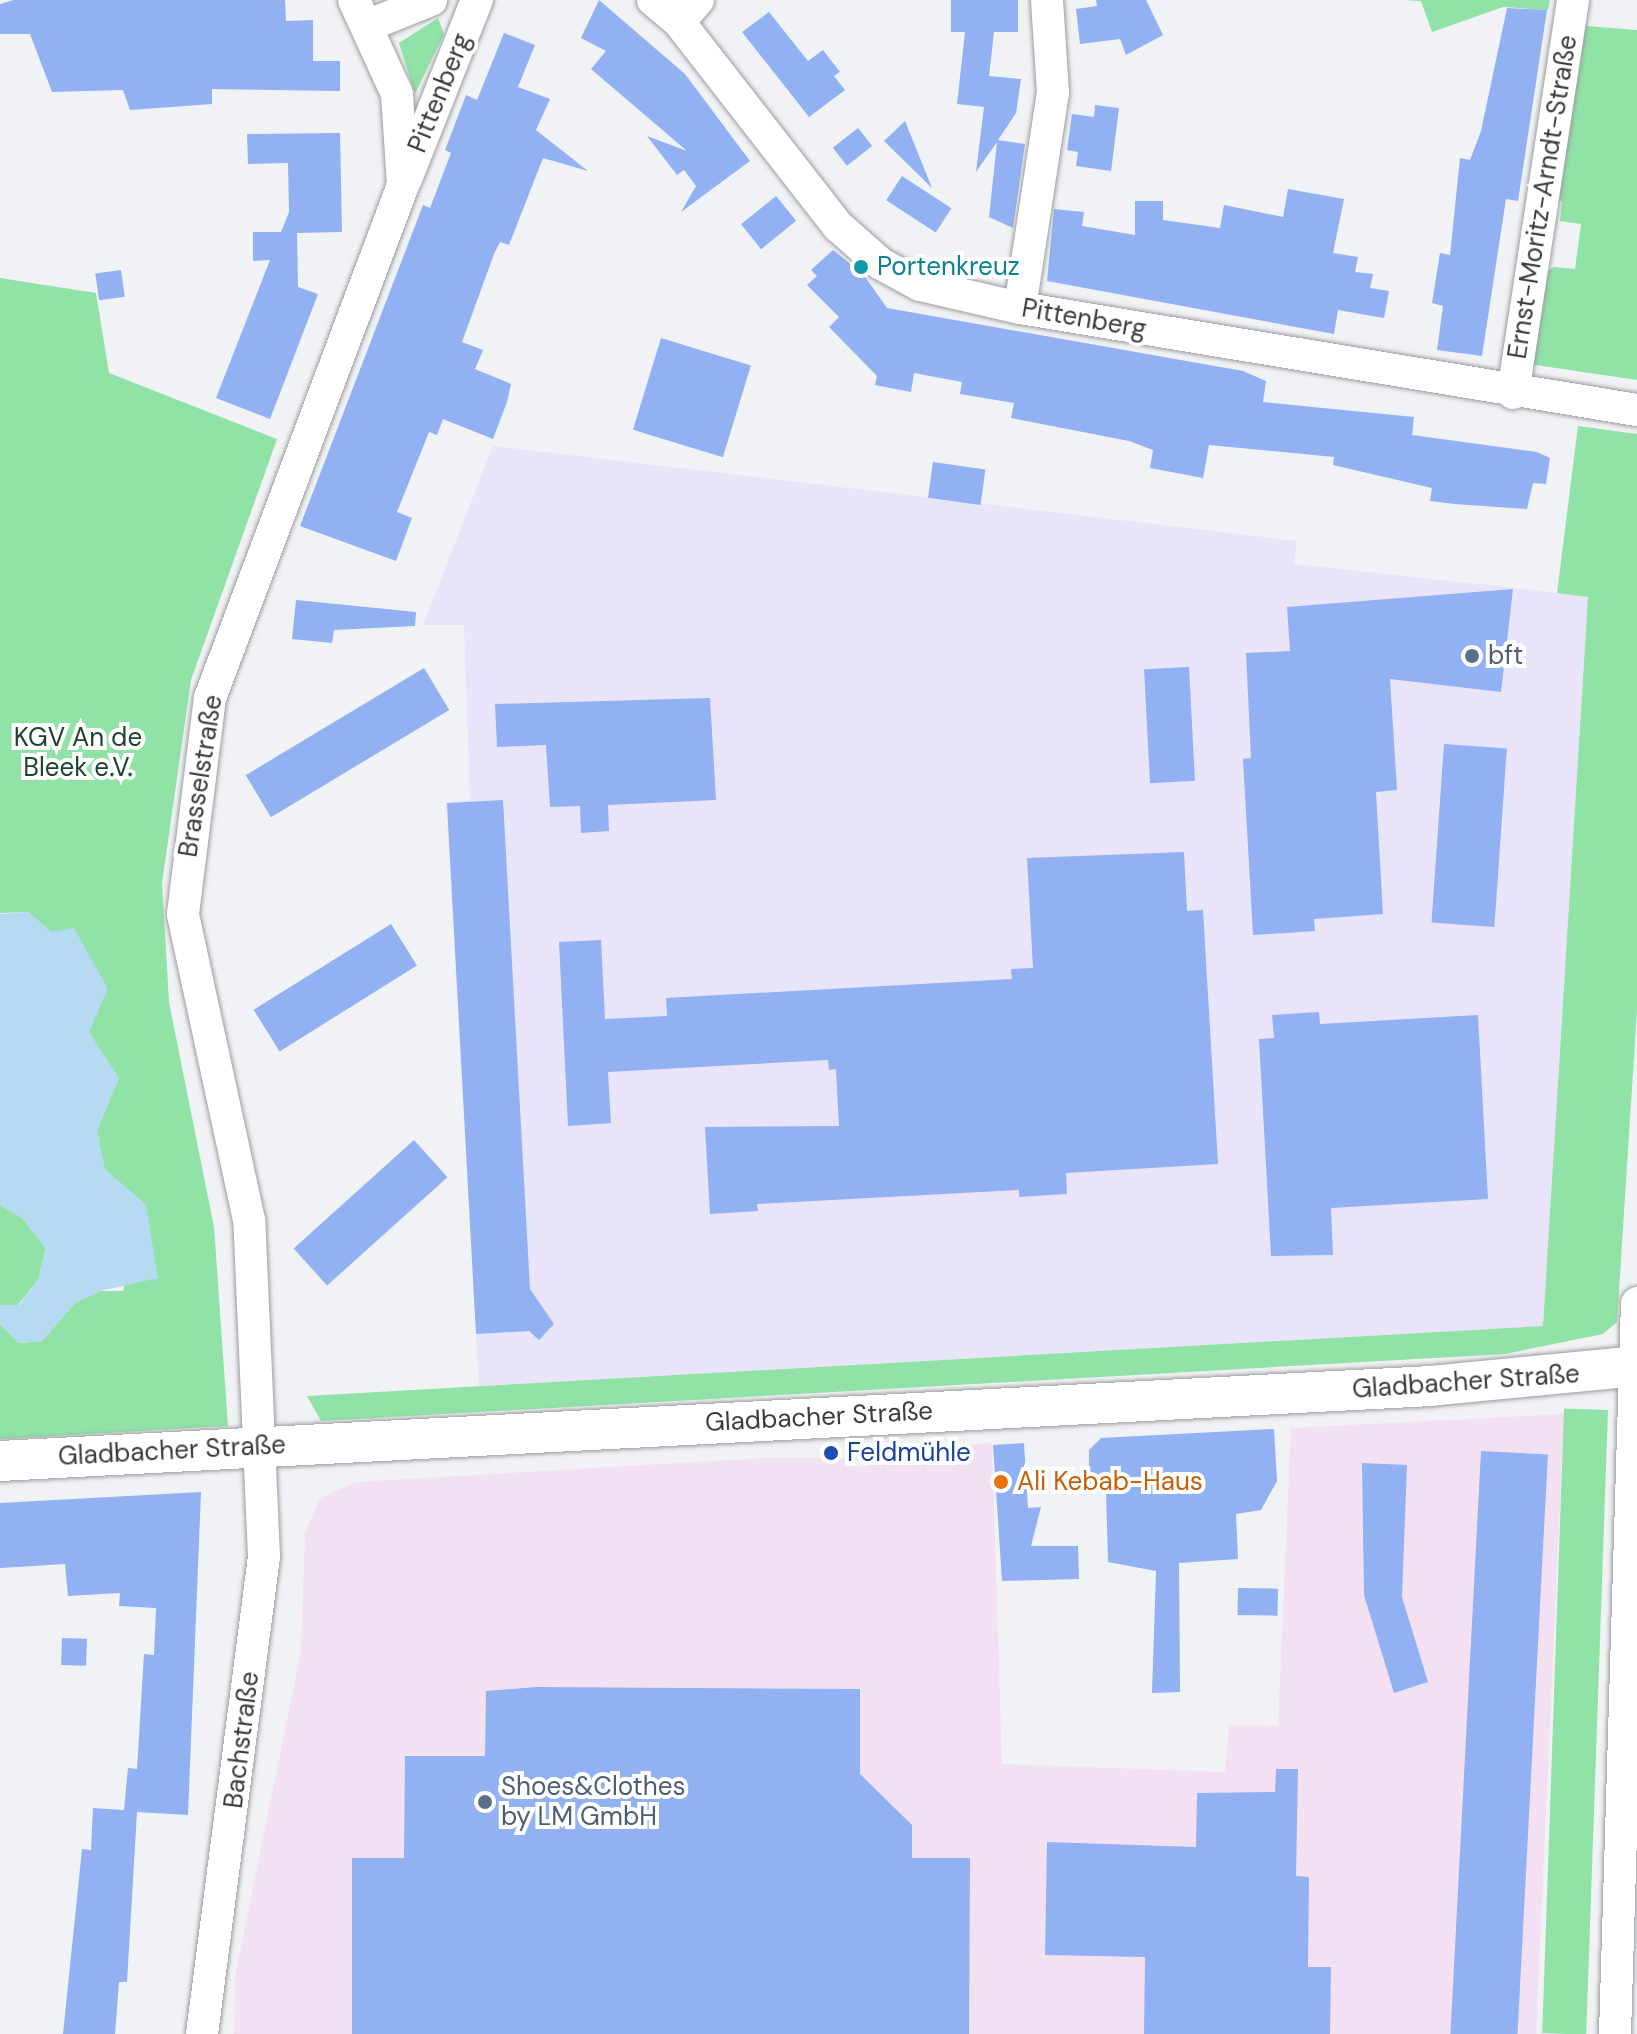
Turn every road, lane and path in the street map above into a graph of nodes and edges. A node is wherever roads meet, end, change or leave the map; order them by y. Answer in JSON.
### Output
{"nodes":[{"id":1,"x":431,"y":0,"type":"edge"},
{"id":2,"x":477,"y":0,"type":"edge"},
{"id":3,"x":653,"y":0,"type":"edge"},
{"id":4,"x":1047,"y":0,"type":"edge"},
{"id":5,"x":1573,"y":0,"type":"edge"},
{"id":6,"x":688,"y":11,"type":"edge"},
{"id":7,"x":361,"y":12,"type":"edge"},
{"id":8,"x":403,"y":185,"type":"junction"},
{"id":9,"x":1020,"y":308,"type":"junction"},
{"id":10,"x":1513,"y":393,"type":"junction"},
{"id":11,"x":1637,"y":410,"type":"edge"},
{"id":12,"x":1637,"y":1303,"type":"edge"},
{"id":13,"x":1635,"y":1367,"type":"edge"},
{"id":14,"x":260,"y":1445,"type":"junction"},
{"id":15,"x":0,"y":1461,"type":"edge"},
{"id":16,"x":202,"y":2034,"type":"edge"},
{"id":17,"x":1615,"y":2034,"type":"edge"}],
"edges":[{"from":1,"to":7,"type":"street","name":"Pittenberg"},
{"from":2,"to":8,"type":"street","name":"Pittenberg"},
{"from":3,"to":6,"type":"street","name":"Pittenberg"},
{"from":4,"to":9,"type":"street"},
{"from":5,"to":10,"type":"street","name":"Ernst-Moritz-Arndt-Straße"},
{"from":6,"to":9,"type":"street","name":"Pittenberg"},
{"from":7,"to":8,"type":"street","name":"Brasselstraße"},
{"from":8,"to":14,"type":"street","name":"Brasselstraße"},
{"from":9,"to":10,"type":"street","name":"Pittenberg"},
{"from":10,"to":11,"type":"street","name":"Pittenberg"},
{"from":12,"to":13,"type":"street"},
{"from":13,"to":14,"type":"main road","name":"Gladbacher Straße"},
{"from":13,"to":17,"type":"street"},
{"from":14,"to":15,"type":"main road","name":"Gladbacher Straße"},
{"from":14,"to":16,"type":"street","name":"Bachstraße"}]}
